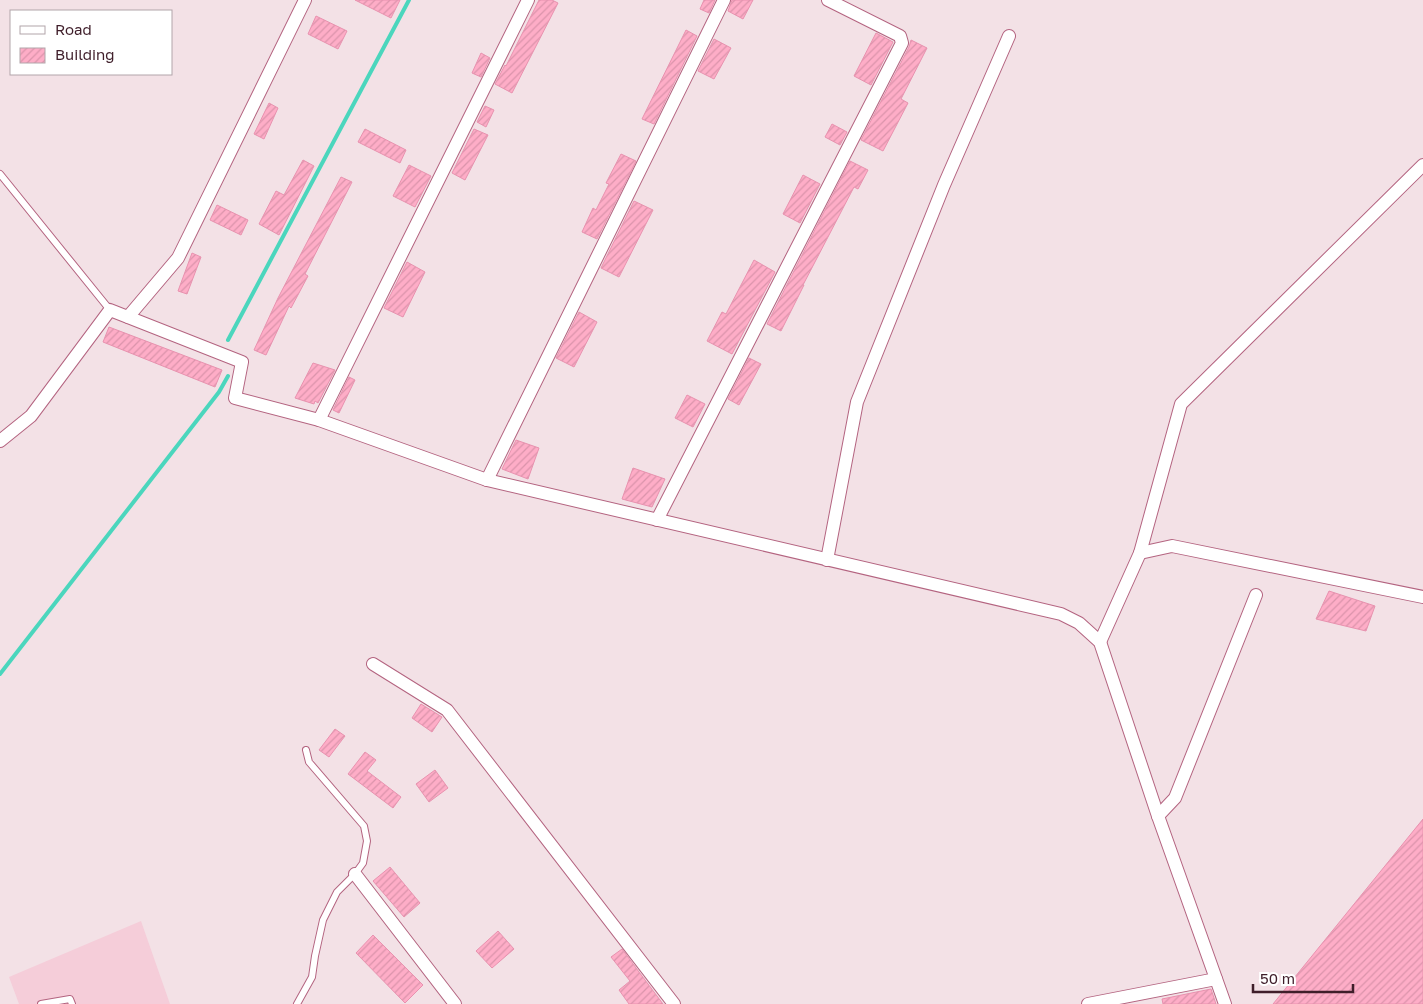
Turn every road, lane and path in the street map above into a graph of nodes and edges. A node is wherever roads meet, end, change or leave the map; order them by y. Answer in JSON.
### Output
{"nodes":[{"id":1,"x":305,"y":0,"type":"edge"},
{"id":2,"x":528,"y":0,"type":"edge"},
{"id":3,"x":724,"y":0,"type":"edge"},
{"id":4,"x":828,"y":0,"type":"edge"},
{"id":5,"x":1009,"y":36,"type":"dead end"},
{"id":6,"x":1423,"y":165,"type":"edge"},
{"id":7,"x":0,"y":174,"type":"edge"},
{"id":8,"x":110,"y":310,"type":"junction"},
{"id":9,"x":128,"y":317,"type":"junction"},
{"id":10,"x":319,"y":420,"type":"junction"},
{"id":11,"x":0,"y":441,"type":"edge"},
{"id":12,"x":487,"y":480,"type":"junction"},
{"id":13,"x":657,"y":520,"type":"junction"},
{"id":14,"x":1140,"y":553,"type":"junction"},
{"id":15,"x":827,"y":560,"type":"junction"},
{"id":16,"x":1256,"y":595,"type":"dead end"},
{"id":17,"x":1423,"y":598,"type":"edge"},
{"id":18,"x":1100,"y":642,"type":"junction"},
{"id":19,"x":374,"y":664,"type":"dead end"},
{"id":20,"x":306,"y":750,"type":"dead end"},
{"id":21,"x":1158,"y":816,"type":"junction"},
{"id":22,"x":355,"y":874,"type":"junction"},
{"id":23,"x":1216,"y":980,"type":"junction"},
{"id":24,"x":41,"y":1004,"type":"edge"},
{"id":25,"x":72,"y":1004,"type":"edge"},
{"id":26,"x":298,"y":1004,"type":"edge"},
{"id":27,"x":455,"y":1004,"type":"edge"},
{"id":28,"x":674,"y":1004,"type":"edge"},
{"id":29,"x":1088,"y":1004,"type":"edge"},
{"id":30,"x":1225,"y":1004,"type":"edge"}],
"edges":[{"from":1,"to":9,"type":"street"},
{"from":2,"to":10,"type":"street"},
{"from":3,"to":12,"type":"street"},
{"from":4,"to":13,"type":"street"},
{"from":5,"to":15,"type":"street"},
{"from":6,"to":14,"type":"street"},
{"from":7,"to":8,"type":"lane"},
{"from":8,"to":9,"type":"street"},
{"from":8,"to":11,"type":"street"},
{"from":9,"to":10,"type":"street"},
{"from":10,"to":12,"type":"street"},
{"from":12,"to":13,"type":"street"},
{"from":13,"to":15,"type":"street"},
{"from":14,"to":17,"type":"street"},
{"from":14,"to":18,"type":"street"},
{"from":15,"to":18,"type":"street"},
{"from":16,"to":21,"type":"street"},
{"from":18,"to":21,"type":"street"},
{"from":19,"to":28,"type":"street"},
{"from":20,"to":22,"type":"lane"},
{"from":21,"to":23,"type":"street"},
{"from":22,"to":26,"type":"lane"},
{"from":22,"to":27,"type":"street"},
{"from":23,"to":29,"type":"street"},
{"from":23,"to":30,"type":"street"},
{"from":24,"to":25,"type":"lane"}]}
